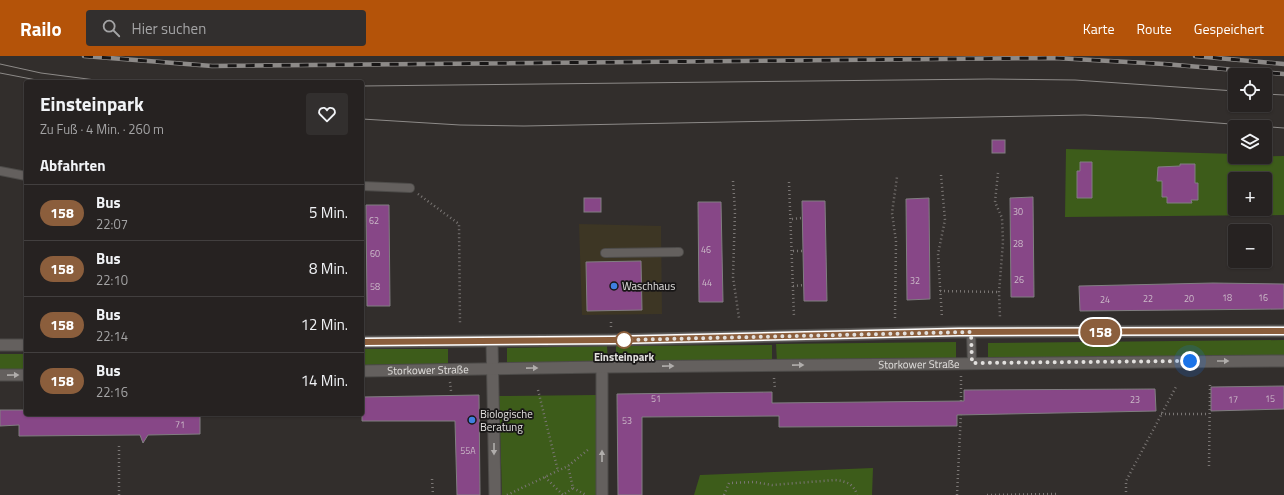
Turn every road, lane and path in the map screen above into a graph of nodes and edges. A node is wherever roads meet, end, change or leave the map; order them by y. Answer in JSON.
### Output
{"nodes":[{"id":1,"x":0,"y":171,"type":"edge"},
{"id":2,"x":998,"y":173,"type":"dead end"},
{"id":3,"x":941,"y":175,"type":"dead end"},
{"id":4,"x":24,"y":176,"type":"edge"},
{"id":5,"x":897,"y":177,"type":"dead end"},
{"id":6,"x":733,"y":181,"type":"dead end"},
{"id":7,"x":789,"y":182,"type":"dead end"},
{"id":8,"x":364,"y":186,"type":"edge"},
{"id":9,"x":410,"y":188,"type":"joint"},
{"id":10,"x":802,"y":218,"type":"dead end"},
{"id":11,"x":792,"y":219,"type":"junction"},
{"id":12,"x":793,"y":251,"type":"junction"},
{"id":13,"x":803,"y":251,"type":"dead end"},
{"id":14,"x":679,"y":252,"type":"dead end"},
{"id":15,"x":605,"y":253,"type":"dead end"},
{"id":16,"x":804,"y":285,"type":"dead end"},
{"id":17,"x":793,"y":286,"type":"junction"},
{"id":18,"x":940,"y":291,"type":"junction"},
{"id":19,"x":999,"y":292,"type":"junction"},
{"id":20,"x":1000,"y":317,"type":"dead end"},
{"id":21,"x":739,"y":318,"type":"dead end"},
{"id":22,"x":794,"y":318,"type":"dead end"},
{"id":23,"x":895,"y":318,"type":"dead end"},
{"id":24,"x":942,"y":318,"type":"dead end"},
{"id":25,"x":460,"y":323,"type":"dead end"},
{"id":26,"x":1284,"y":331,"type":"edge"},
{"id":27,"x":971,"y":332,"type":"junction"},
{"id":28,"x":364,"y":342,"type":"edge"},
{"id":29,"x":492,"y":342,"type":"junction"},
{"id":30,"x":0,"y":345,"type":"edge"},
{"id":31,"x":24,"y":345,"type":"edge"},
{"id":32,"x":1284,"y":361,"type":"edge"},
{"id":33,"x":972,"y":363,"type":"junction"},
{"id":34,"x":602,"y":367,"type":"junction"},
{"id":35,"x":493,"y":368,"type":"junction"},
{"id":36,"x":364,"y":371,"type":"edge"},
{"id":37,"x":0,"y":375,"type":"edge"},
{"id":38,"x":24,"y":375,"type":"edge"},
{"id":39,"x":1177,"y":384,"type":"dead end"},
{"id":40,"x":1210,"y":384,"type":"dead end"},
{"id":41,"x":961,"y":387,"type":"dead end"},
{"id":42,"x":538,"y":390,"type":"dead end"},
{"id":43,"x":961,"y":404,"type":"dead end"},
{"id":44,"x":961,"y":412,"type":"dead end"},
{"id":45,"x":1161,"y":414,"type":"junction"},
{"id":46,"x":1210,"y":414,"type":"junction"},
{"id":47,"x":602,"y":442,"type":"junction"},
{"id":48,"x":119,"y":446,"type":"dead end"},
{"id":49,"x":568,"y":466,"type":"junction"},
{"id":50,"x":1209,"y":466,"type":"dead end"},
{"id":51,"x":558,"y":471,"type":"junction"},
{"id":52,"x":545,"y":477,"type":"junction"},
{"id":53,"x":432,"y":479,"type":"dead end"},
{"id":54,"x":572,"y":488,"type":"junction"},
{"id":55,"x":1126,"y":492,"type":"dead end"},
{"id":56,"x":119,"y":495,"type":"edge"},
{"id":57,"x":433,"y":495,"type":"edge"},
{"id":58,"x":494,"y":495,"type":"edge"},
{"id":59,"x":506,"y":495,"type":"edge"},
{"id":60,"x":563,"y":495,"type":"edge"},
{"id":61,"x":586,"y":495,"type":"edge"},
{"id":62,"x":602,"y":495,"type":"edge"},
{"id":63,"x":724,"y":495,"type":"edge"},
{"id":64,"x":857,"y":495,"type":"edge"},
{"id":65,"x":957,"y":495,"type":"edge"},
{"id":66,"x":987,"y":495,"type":"edge"},
{"id":67,"x":1057,"y":495,"type":"edge"}],
"edges":[{"from":1,"to":4,"type":"lane"},
{"from":2,"to":19,"type":"path"},
{"from":3,"to":18,"type":"path"},
{"from":5,"to":23,"type":"path"},
{"from":6,"to":21,"type":"path"},
{"from":7,"to":11,"type":"path"},
{"from":8,"to":9,"type":"lane"},
{"from":9,"to":25,"type":"path"},
{"from":10,"to":11,"type":"path"},
{"from":11,"to":12,"type":"path"},
{"from":12,"to":13,"type":"path"},
{"from":12,"to":17,"type":"path"},
{"from":14,"to":15,"type":"lane"},
{"from":16,"to":17,"type":"path"},
{"from":17,"to":22,"type":"path"},
{"from":18,"to":19,"type":"path"},
{"from":18,"to":24,"type":"path"},
{"from":19,"to":20,"type":"path"},
{"from":26,"to":27,"type":"street"},
{"from":27,"to":29,"type":"street"},
{"from":27,"to":33,"type":"lane"},
{"from":28,"to":29,"type":"street"},
{"from":29,"to":35,"type":"street"},
{"from":30,"to":31,"type":"street"},
{"from":33,"to":32,"type":"street","name":"Storkower Straße","one_way":true},
{"from":34,"to":33,"type":"street","name":"Storkower Straße","one_way":true},
{"from":35,"to":34,"type":"street","name":"Storkower Straße","one_way":true},
{"from":34,"to":47,"type":"street"},
{"from":35,"to":36,"type":"street","name":"Storkower Straße"},
{"from":35,"to":58,"type":"street","one_way":true},
{"from":37,"to":38,"type":"street","one_way":true},
{"from":39,"to":45,"type":"path"},
{"from":40,"to":46,"type":"path"},
{"from":41,"to":43,"type":"path"},
{"from":42,"to":51,"type":"path"},
{"from":44,"to":65,"type":"path"},
{"from":45,"to":46,"type":"path"},
{"from":45,"to":55,"type":"path"},
{"from":46,"to":50,"type":"path"},
{"from":47,"to":49,"type":"path"},
{"from":62,"to":47,"type":"street","one_way":true},
{"from":48,"to":56,"type":"path"},
{"from":49,"to":51,"type":"path"},
{"from":49,"to":54,"type":"path"},
{"from":51,"to":52,"type":"path"},
{"from":52,"to":59,"type":"path"},
{"from":52,"to":60,"type":"path"},
{"from":53,"to":57,"type":"path"},
{"from":54,"to":60,"type":"path"},
{"from":54,"to":61,"type":"path"},
{"from":63,"to":64,"type":"path"},
{"from":66,"to":67,"type":"path"}]}
